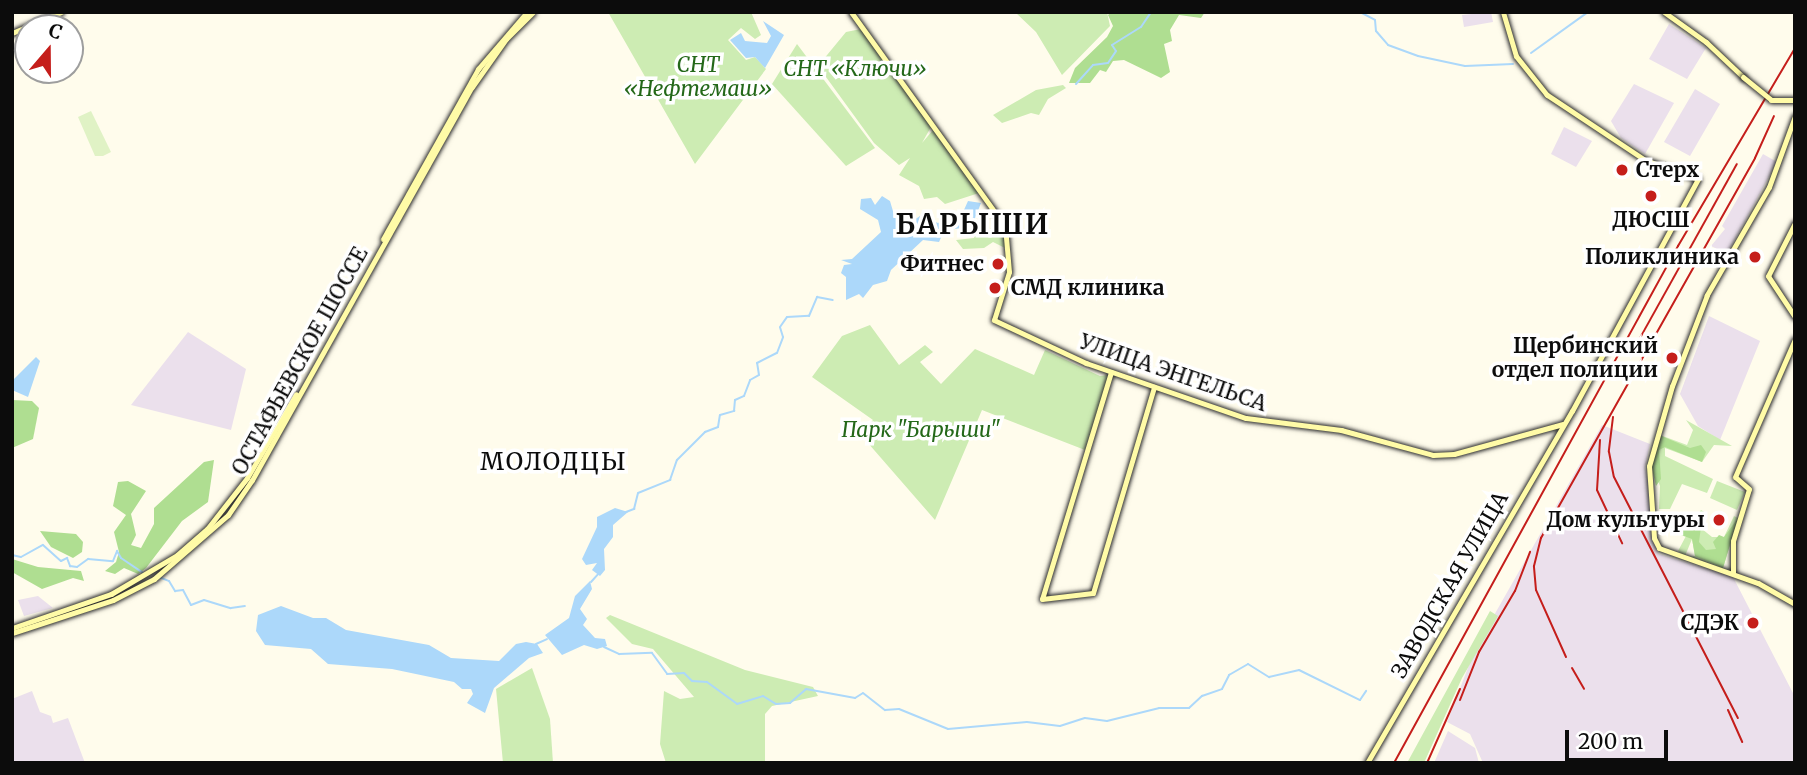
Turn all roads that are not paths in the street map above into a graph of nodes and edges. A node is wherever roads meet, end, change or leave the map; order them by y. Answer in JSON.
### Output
{"nodes":[{"id":1,"x":61,"y":12,"type":"edge"},
{"id":2,"x":527,"y":12,"type":"edge"},
{"id":3,"x":533,"y":12,"type":"edge"},
{"id":4,"x":851,"y":12,"type":"edge"},
{"id":5,"x":1503,"y":12,"type":"edge"},
{"id":6,"x":1664,"y":12,"type":"edge"},
{"id":7,"x":12,"y":33,"type":"edge"},
{"id":8,"x":1795,"y":100,"type":"edge"},
{"id":9,"x":1795,"y":116,"type":"edge"},
{"id":10,"x":1795,"y":223,"type":"edge"},
{"id":11,"x":1795,"y":317,"type":"edge"},
{"id":12,"x":1795,"y":339,"type":"edge"},
{"id":13,"x":1111,"y":372,"type":"junction"},
{"id":14,"x":1154,"y":387,"type":"junction"},
{"id":15,"x":1563,"y":424,"type":"junction"},
{"id":16,"x":179,"y":557,"type":"junction"},
{"id":17,"x":1733,"y":573,"type":"junction"},
{"id":18,"x":1795,"y":604,"type":"edge"},
{"id":19,"x":12,"y":631,"type":"edge"},
{"id":20,"x":1367,"y":763,"type":"edge"}],
"edges":[{"from":1,"to":7,"type":"street"},
{"from":2,"to":16,"type":"street","name":"ОСТАФЬЕВСКОЕ ШОССЕ"},
{"from":3,"to":16,"type":"street","name":"ОСТАФЬЕВСКОЕ ШОССЕ"},
{"from":4,"to":13,"type":"street","name":"УЛИЦА ЭНГЕЛЬСА"},
{"from":5,"to":15,"type":"street","name":"ЗАВОДСКАЯ УЛИЦА"},
{"from":6,"to":8,"type":"street","bridge":true},
{"from":9,"to":17,"type":"street"},
{"from":10,"to":11,"type":"street"},
{"from":12,"to":17,"type":"street"},
{"from":13,"to":14,"type":"street","name":"УЛИЦА ЭНГЕЛЬСА"},
{"from":13,"to":14,"type":"street"},
{"from":14,"to":15,"type":"street","name":"УЛИЦА ЭНГЕЛЬСА"},
{"from":15,"to":20,"type":"street","name":"ЗАВОДСКАЯ УЛИЦА"},
{"from":16,"to":19,"type":"street","name":"ОСТАФЬЕВСКОЕ ШОССЕ"},
{"from":17,"to":18,"type":"street"}]}
